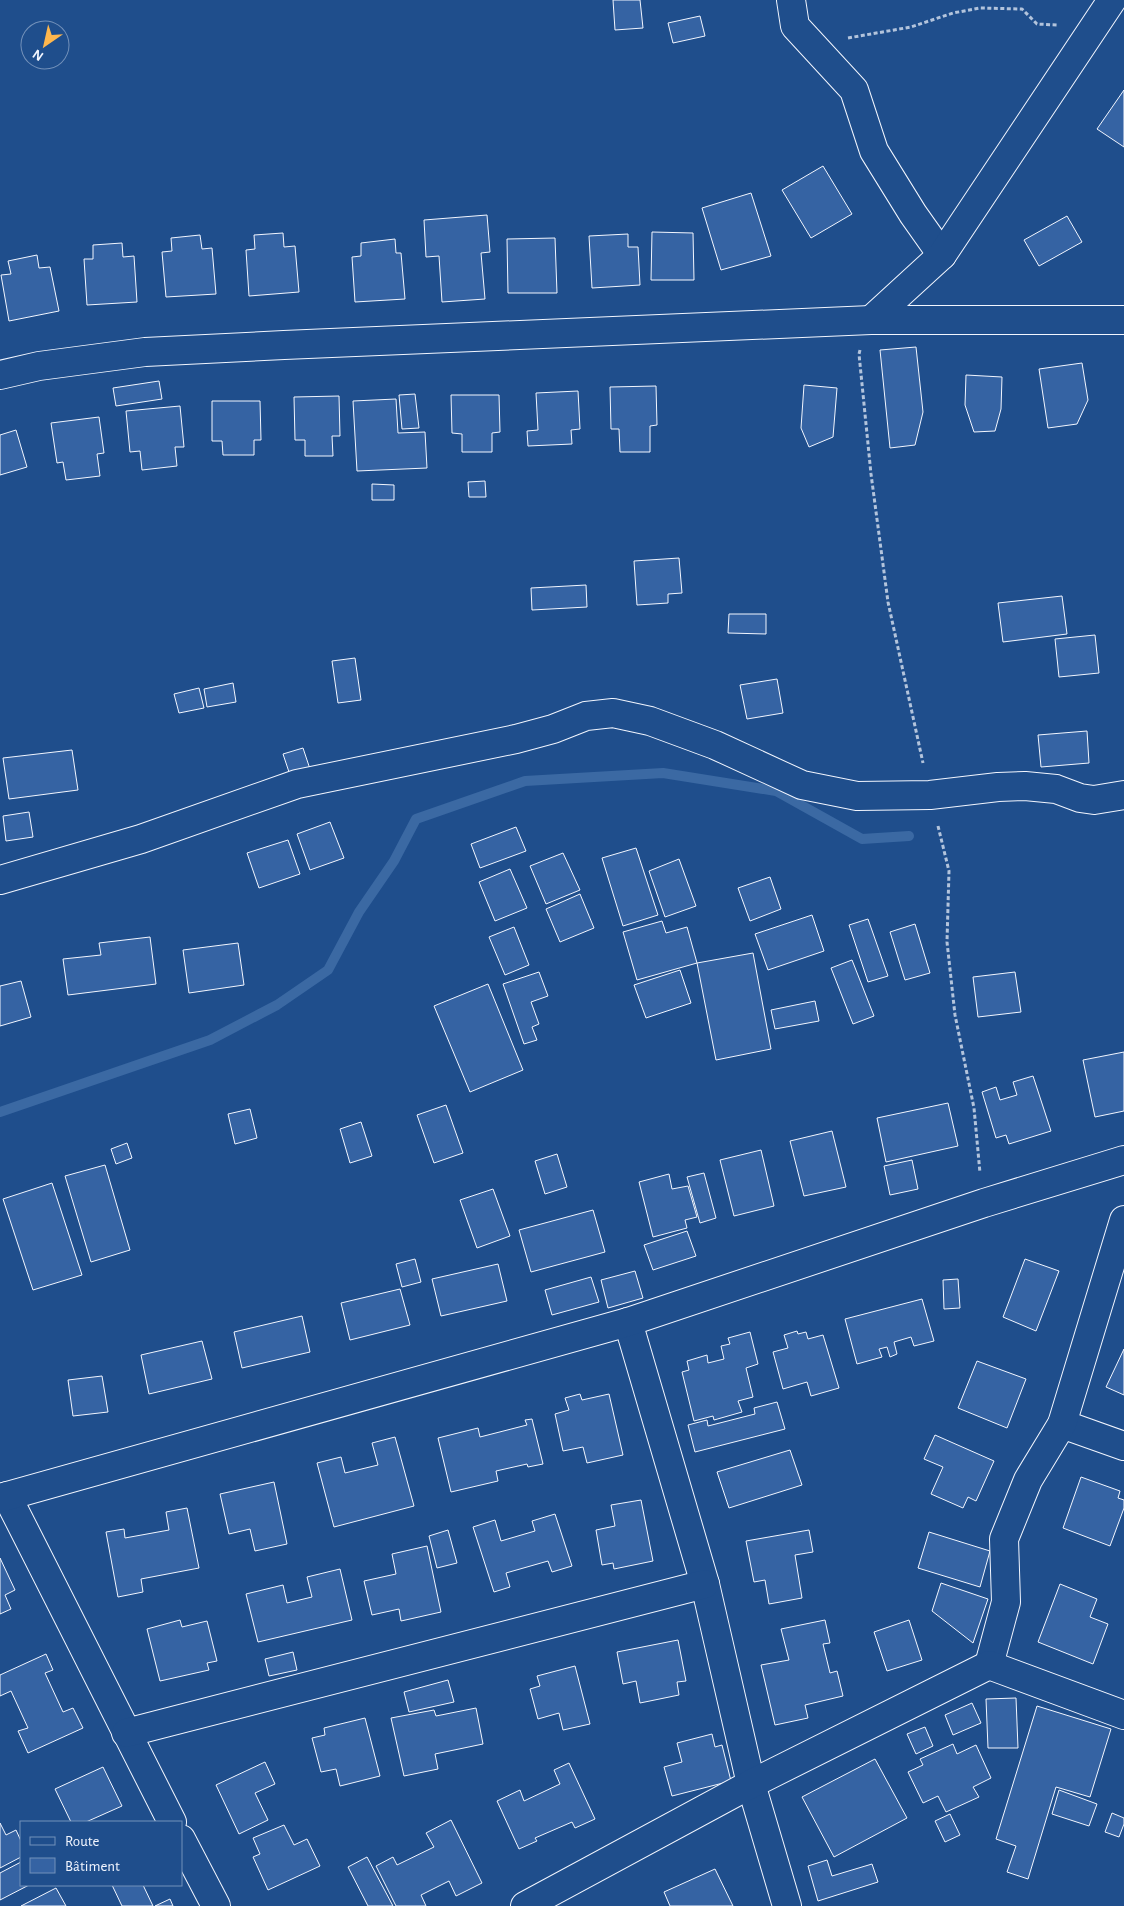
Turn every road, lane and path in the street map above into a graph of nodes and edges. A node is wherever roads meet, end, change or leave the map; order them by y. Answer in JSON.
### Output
{"nodes":[{"id":1,"x":791,"y":0,"type":"edge"},
{"id":2,"x":1112,"y":0,"type":"edge"},
{"id":3,"x":1095,"y":28,"type":"junction"},
{"id":4,"x":839,"y":39,"type":"dead end"},
{"id":5,"x":942,"y":255,"type":"junction"},
{"id":6,"x":871,"y":320,"type":"junction"},
{"id":7,"x":1124,"y":320,"type":"edge"},
{"id":8,"x":0,"y":375,"type":"edge"},
{"id":9,"x":930,"y":795,"type":"junction"},
{"id":10,"x":1124,"y":795,"type":"edge"},
{"id":11,"x":0,"y":880,"type":"edge"},
{"id":12,"x":1124,"y":1160,"type":"edge"},
{"id":13,"x":984,"y":1203,"type":"junction"},
{"id":14,"x":1124,"y":1220,"type":"edge"},
{"id":15,"x":628,"y":1322,"type":"junction"},
{"id":16,"x":1062,"y":1424,"type":"junction"},
{"id":17,"x":1124,"y":1446,"type":"edge"},
{"id":18,"x":4,"y":1497,"type":"edge"},
{"id":19,"x":705,"y":1584,"type":"junction"},
{"id":20,"x":989,"y":1665,"type":"junction"},
{"id":21,"x":1124,"y":1715,"type":"edge"},
{"id":22,"x":126,"y":1733,"type":"junction"},
{"id":23,"x":752,"y":1784,"type":"junction"},
{"id":24,"x":171,"y":1821,"type":"edge"},
{"id":25,"x":182,"y":1841,"type":"edge"},
{"id":26,"x":216,"y":1906,"type":"edge"},
{"id":27,"x":525,"y":1906,"type":"edge"},
{"id":28,"x":787,"y":1906,"type":"edge"}],
"edges":[{"from":1,"to":5,"type":"street"},
{"from":2,"to":3,"type":"street"},
{"from":3,"to":4,"type":"path"},
{"from":3,"to":5,"type":"street"},
{"from":5,"to":6,"type":"street"},
{"from":6,"to":7,"type":"street"},
{"from":6,"to":8,"type":"street"},
{"from":6,"to":9,"type":"path"},
{"from":9,"to":10,"type":"street"},
{"from":9,"to":11,"type":"street"},
{"from":9,"to":13,"type":"path"},
{"from":12,"to":13,"type":"street"},
{"from":13,"to":15,"type":"street"},
{"from":14,"to":16,"type":"street"},
{"from":15,"to":18,"type":"street"},
{"from":15,"to":19,"type":"street"},
{"from":16,"to":17,"type":"street"},
{"from":16,"to":20,"type":"street"},
{"from":18,"to":22,"type":"street"},
{"from":19,"to":22,"type":"street"},
{"from":19,"to":23,"type":"street"},
{"from":20,"to":21,"type":"street"},
{"from":20,"to":23,"type":"street"},
{"from":22,"to":24,"type":"street"},
{"from":23,"to":27,"type":"street"},
{"from":23,"to":28,"type":"street"},
{"from":25,"to":26,"type":"street"}]}
